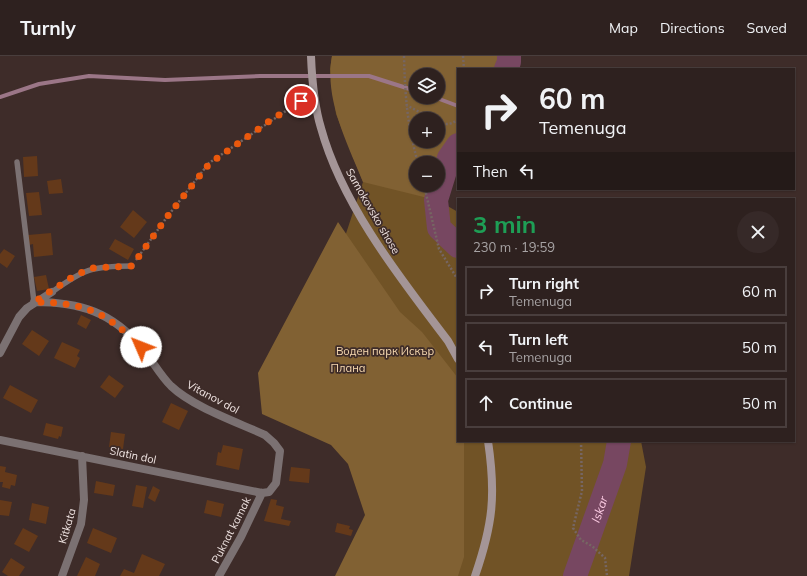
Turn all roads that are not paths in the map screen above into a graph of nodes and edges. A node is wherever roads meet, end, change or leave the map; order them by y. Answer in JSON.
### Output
{"nodes":[{"id":1,"x":312,"y":56,"type":"edge"},
{"id":2,"x":17,"y":162,"type":"dead end"},
{"id":3,"x":132,"y":266,"type":"road end"},
{"id":4,"x":52,"y":292,"type":"joint"},
{"id":5,"x":34,"y":302,"type":"junction"},
{"id":6,"x":0,"y":353,"type":"edge"},
{"id":7,"x":457,"y":357,"type":"edge"},
{"id":8,"x":0,"y":440,"type":"edge"},
{"id":9,"x":488,"y":442,"type":"edge"},
{"id":10,"x":82,"y":456,"type":"junction"},
{"id":11,"x":262,"y":493,"type":"junction"},
{"id":12,"x":62,"y":576,"type":"edge"},
{"id":13,"x":220,"y":576,"type":"edge"},
{"id":14,"x":475,"y":576,"type":"edge"}],
"edges":[{"from":1,"to":7,"type":"main road","name":"Samokovsko shose"},
{"from":2,"to":5,"type":"lane"},
{"from":3,"to":4,"type":"lane"},
{"from":4,"to":5,"type":"street"},
{"from":5,"to":6,"type":"street"},
{"from":5,"to":11,"type":"street","name":"Vitanov dol"},
{"from":8,"to":10,"type":"street","name":"Slatin dol"},
{"from":9,"to":14,"type":"main road"},
{"from":10,"to":11,"type":"street","name":"Slatin dol"},
{"from":10,"to":12,"type":"street","name":"Kitkata"},
{"from":11,"to":13,"type":"street","name":"Puknat kamak"}]}
